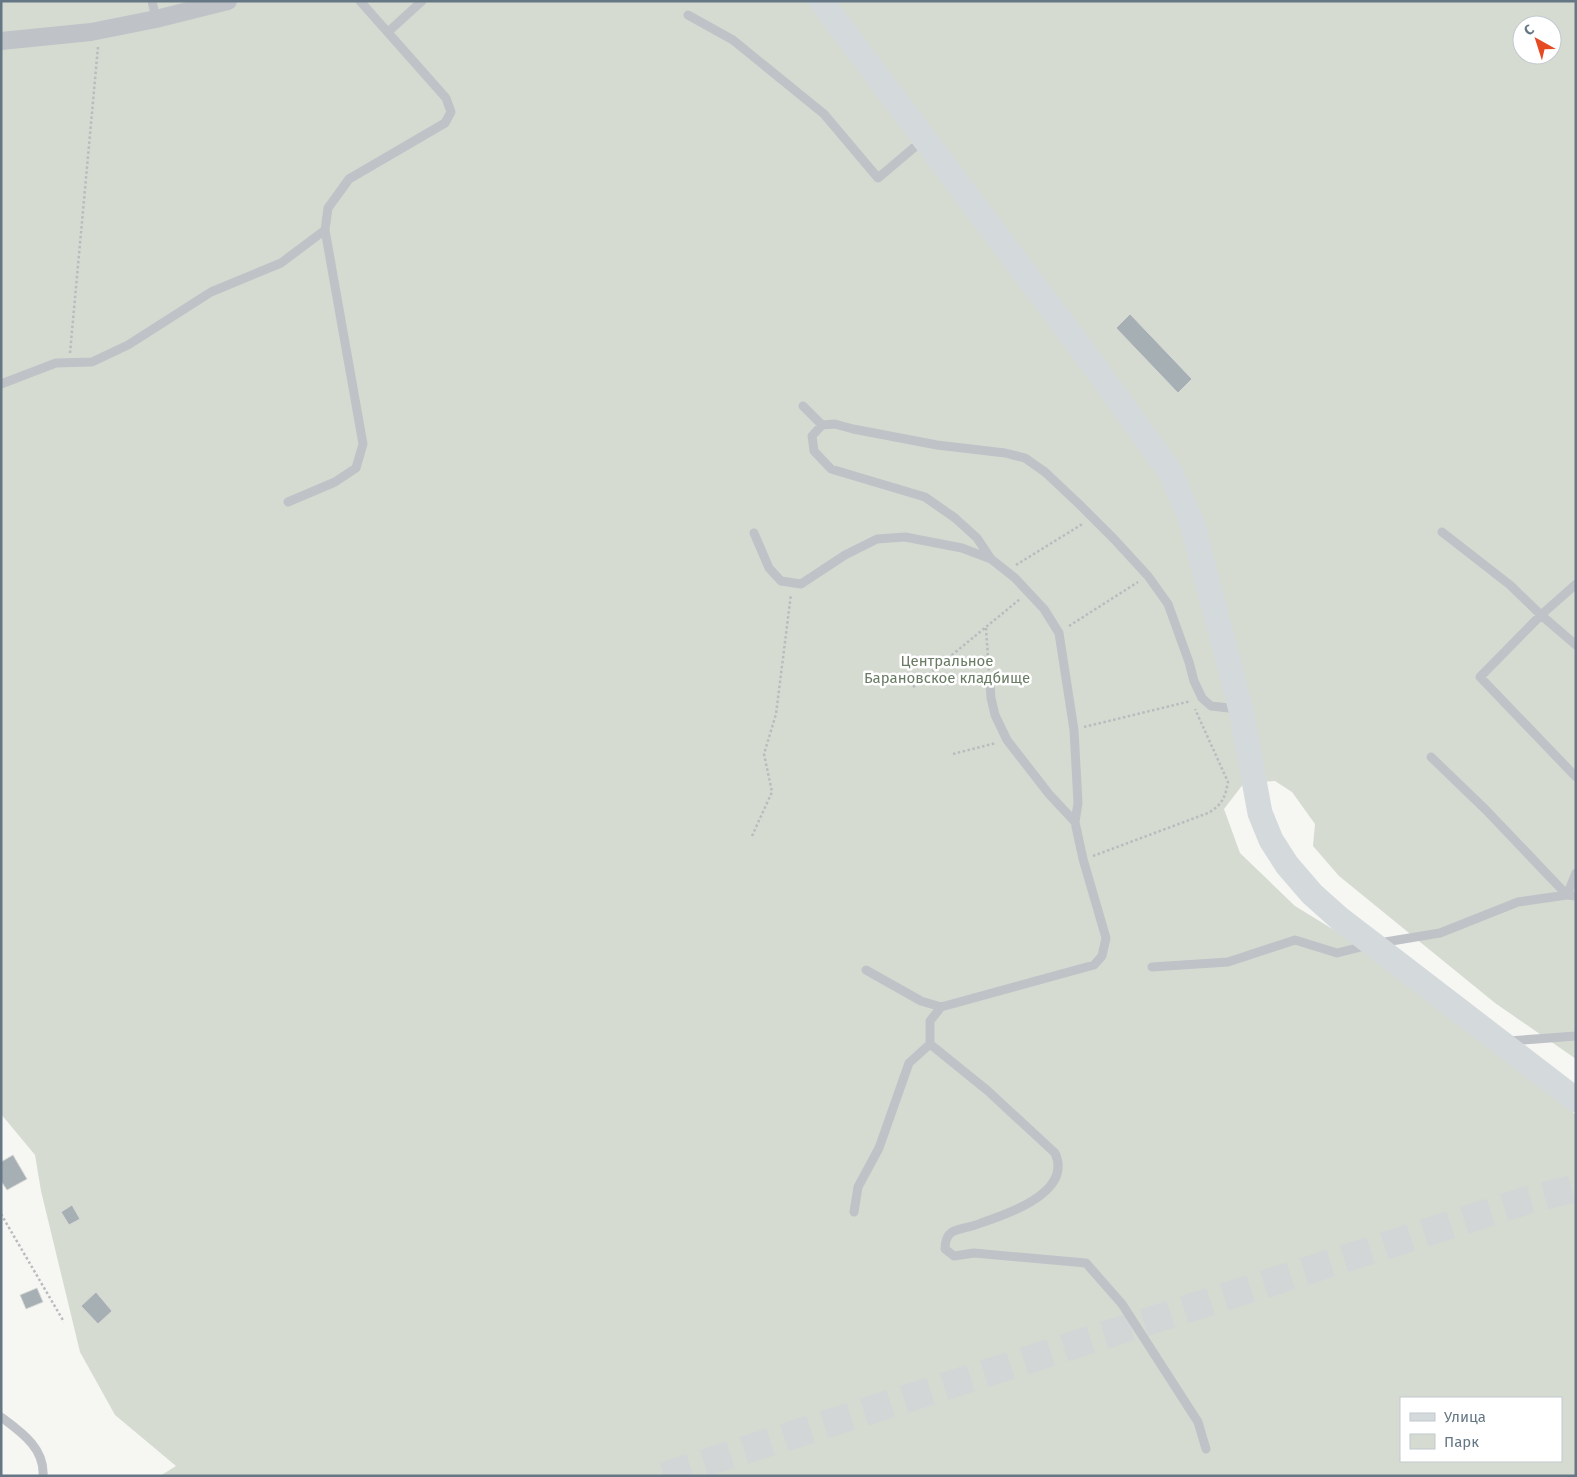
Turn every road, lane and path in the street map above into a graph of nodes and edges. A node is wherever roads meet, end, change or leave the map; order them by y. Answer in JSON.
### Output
{"nodes":[{"id":1,"x":152,"y":1,"type":"edge"},
{"id":2,"x":228,"y":1,"type":"edge"},
{"id":3,"x":360,"y":1,"type":"edge"},
{"id":4,"x":422,"y":1,"type":"edge"},
{"id":5,"x":821,"y":1,"type":"edge"},
{"id":6,"x":688,"y":16,"type":"dead end"},
{"id":7,"x":156,"y":19,"type":"junction"},
{"id":8,"x":100,"y":30,"type":"junction"},
{"id":9,"x":388,"y":32,"type":"junction"},
{"id":10,"x":1,"y":41,"type":"edge"},
{"id":11,"x":925,"y":138,"type":"junction"},
{"id":12,"x":325,"y":230,"type":"junction"},
{"id":13,"x":69,"y":362,"type":"junction"},
{"id":14,"x":1,"y":384,"type":"edge"},
{"id":15,"x":803,"y":406,"type":"dead end"},
{"id":16,"x":822,"y":425,"type":"junction"},
{"id":17,"x":288,"y":502,"type":"dead end"},
{"id":18,"x":1092,"y":517,"type":"junction"},
{"id":19,"x":1442,"y":532,"type":"dead end"},
{"id":20,"x":754,"y":534,"type":"dead end"},
{"id":21,"x":991,"y":559,"type":"junction"},
{"id":22,"x":1006,"y":571,"type":"junction"},
{"id":23,"x":1148,"y":576,"type":"junction"},
{"id":24,"x":793,"y":583,"type":"junction"},
{"id":25,"x":1576,"y":584,"type":"edge"},
{"id":26,"x":1028,"y":593,"type":"junction"},
{"id":27,"x":1541,"y":615,"type":"junction"},
{"id":28,"x":986,"y":628,"type":"junction"},
{"id":29,"x":1059,"y":633,"type":"junction"},
{"id":30,"x":1576,"y":645,"type":"edge"},
{"id":31,"x":990,"y":683,"type":"joint"},
{"id":32,"x":913,"y":687,"type":"dead end"},
{"id":33,"x":1202,"y":698,"type":"junction"},
{"id":34,"x":1192,"y":700,"type":"junction"},
{"id":35,"x":1241,"y":710,"type":"junction"},
{"id":36,"x":1074,"y":730,"type":"junction"},
{"id":37,"x":1007,"y":740,"type":"junction"},
{"id":38,"x":953,"y":754,"type":"dead end"},
{"id":39,"x":1431,"y":757,"type":"dead end"},
{"id":40,"x":1576,"y":776,"type":"edge"},
{"id":41,"x":1075,"y":822,"type":"junction"},
{"id":42,"x":752,"y":836,"type":"dead end"},
{"id":43,"x":1084,"y":860,"type":"junction"},
{"id":44,"x":1576,"y":873,"type":"edge"},
{"id":45,"x":1571,"y":896,"type":"edge"},
{"id":46,"x":1373,"y":944,"type":"junction"},
{"id":47,"x":1152,"y":967,"type":"dead end"},
{"id":48,"x":866,"y":970,"type":"dead end"},
{"id":49,"x":942,"y":1007,"type":"junction"},
{"id":50,"x":1576,"y":1036,"type":"edge"},
{"id":51,"x":1498,"y":1042,"type":"junction"},
{"id":52,"x":930,"y":1044,"type":"junction"},
{"id":53,"x":1576,"y":1100,"type":"edge"},
{"id":54,"x":854,"y":1212,"type":"dead end"},
{"id":55,"x":1,"y":1214,"type":"edge"},
{"id":56,"x":64,"y":1322,"type":"dead end"},
{"id":57,"x":1,"y":1416,"type":"edge"},
{"id":58,"x":1206,"y":1449,"type":"dead end"},
{"id":59,"x":43,"y":1476,"type":"edge"}],
"edges":[{"from":1,"to":7,"type":"lane"},
{"from":2,"to":7,"type":"street"},
{"from":3,"to":9,"type":"lane"},
{"from":4,"to":9,"type":"lane"},
{"from":5,"to":11,"type":"street"},
{"from":6,"to":11,"type":"lane"},
{"from":7,"to":8,"type":"street"},
{"from":8,"to":10,"type":"street"},
{"from":8,"to":13,"type":"path"},
{"from":9,"to":12,"type":"lane"},
{"from":11,"to":35,"type":"street"},
{"from":12,"to":13,"type":"lane"},
{"from":12,"to":17,"type":"lane"},
{"from":13,"to":14,"type":"lane"},
{"from":15,"to":16,"type":"lane"},
{"from":16,"to":18,"type":"lane"},
{"from":16,"to":21,"type":"lane"},
{"from":18,"to":22,"type":"path"},
{"from":18,"to":23,"type":"lane"},
{"from":19,"to":27,"type":"lane"},
{"from":20,"to":24,"type":"lane"},
{"from":21,"to":22,"type":"lane"},
{"from":21,"to":24,"type":"lane"},
{"from":22,"to":26,"type":"lane"},
{"from":23,"to":29,"type":"path"},
{"from":23,"to":33,"type":"lane"},
{"from":24,"to":42,"type":"path"},
{"from":25,"to":27,"type":"lane"},
{"from":26,"to":28,"type":"path"},
{"from":26,"to":29,"type":"lane"},
{"from":27,"to":30,"type":"lane"},
{"from":27,"to":40,"type":"lane"},
{"from":28,"to":31,"type":"path"},
{"from":28,"to":32,"type":"path"},
{"from":29,"to":36,"type":"lane"},
{"from":31,"to":37,"type":"lane"},
{"from":33,"to":34,"type":"path"},
{"from":33,"to":35,"type":"lane"},
{"from":34,"to":36,"type":"path"},
{"from":34,"to":43,"type":"path"},
{"from":35,"to":46,"type":"street"},
{"from":36,"to":41,"type":"lane"},
{"from":37,"to":38,"type":"path"},
{"from":37,"to":41,"type":"lane"},
{"from":39,"to":45,"type":"lane"},
{"from":41,"to":43,"type":"lane"},
{"from":43,"to":49,"type":"lane"},
{"from":44,"to":45,"type":"lane"},
{"from":45,"to":46,"type":"lane"},
{"from":46,"to":47,"type":"lane"},
{"from":46,"to":51,"type":"street"},
{"from":48,"to":49,"type":"lane"},
{"from":49,"to":52,"type":"lane"},
{"from":50,"to":51,"type":"lane"},
{"from":51,"to":53,"type":"street"},
{"from":52,"to":54,"type":"lane"},
{"from":52,"to":58,"type":"lane"},
{"from":55,"to":56,"type":"path"},
{"from":57,"to":59,"type":"lane"}]}
